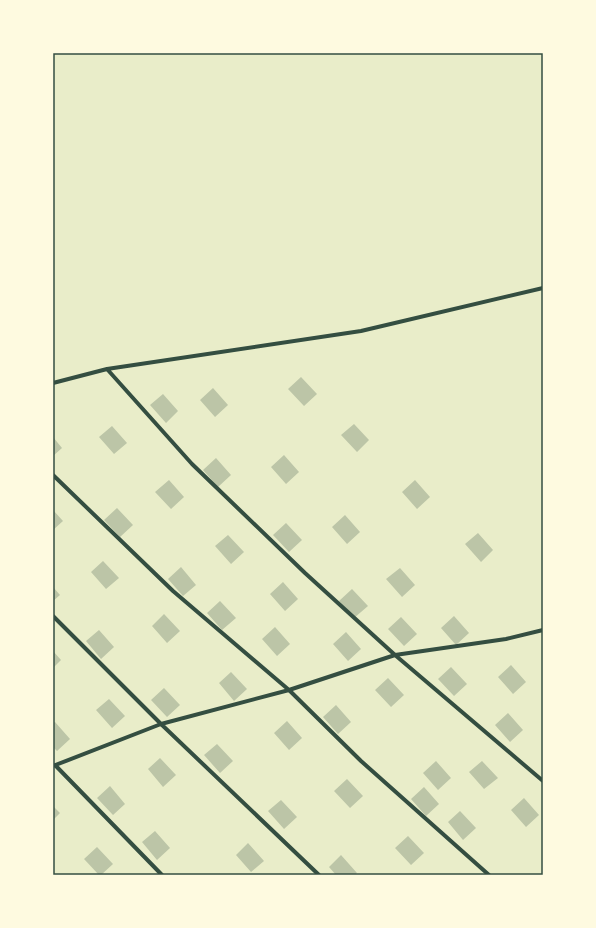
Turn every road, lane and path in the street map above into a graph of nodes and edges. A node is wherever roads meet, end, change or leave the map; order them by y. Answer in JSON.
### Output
{"nodes":[{"id":1,"x":543,"y":288,"type":"edge"},
{"id":2,"x":107,"y":369,"type":"junction"},
{"id":3,"x":53,"y":383,"type":"edge"},
{"id":4,"x":53,"y":475,"type":"edge"},
{"id":5,"x":53,"y":616,"type":"edge"},
{"id":6,"x":543,"y":630,"type":"edge"},
{"id":7,"x":395,"y":655,"type":"junction"},
{"id":8,"x":289,"y":690,"type":"junction"},
{"id":9,"x":161,"y":724,"type":"junction"},
{"id":10,"x":54,"y":765,"type":"edge"},
{"id":11,"x":543,"y":781,"type":"edge"},
{"id":12,"x":162,"y":875,"type":"edge"},
{"id":13,"x":319,"y":875,"type":"edge"},
{"id":14,"x":490,"y":875,"type":"edge"}],
"edges":[{"from":1,"to":2,"type":"street"},
{"from":2,"to":3,"type":"street"},
{"from":2,"to":7,"type":"street"},
{"from":4,"to":8,"type":"street"},
{"from":5,"to":9,"type":"street"},
{"from":6,"to":7,"type":"street"},
{"from":7,"to":8,"type":"street"},
{"from":7,"to":11,"type":"street"},
{"from":8,"to":9,"type":"street"},
{"from":8,"to":14,"type":"street"},
{"from":9,"to":10,"type":"street"},
{"from":9,"to":13,"type":"street"},
{"from":10,"to":12,"type":"street"}]}
